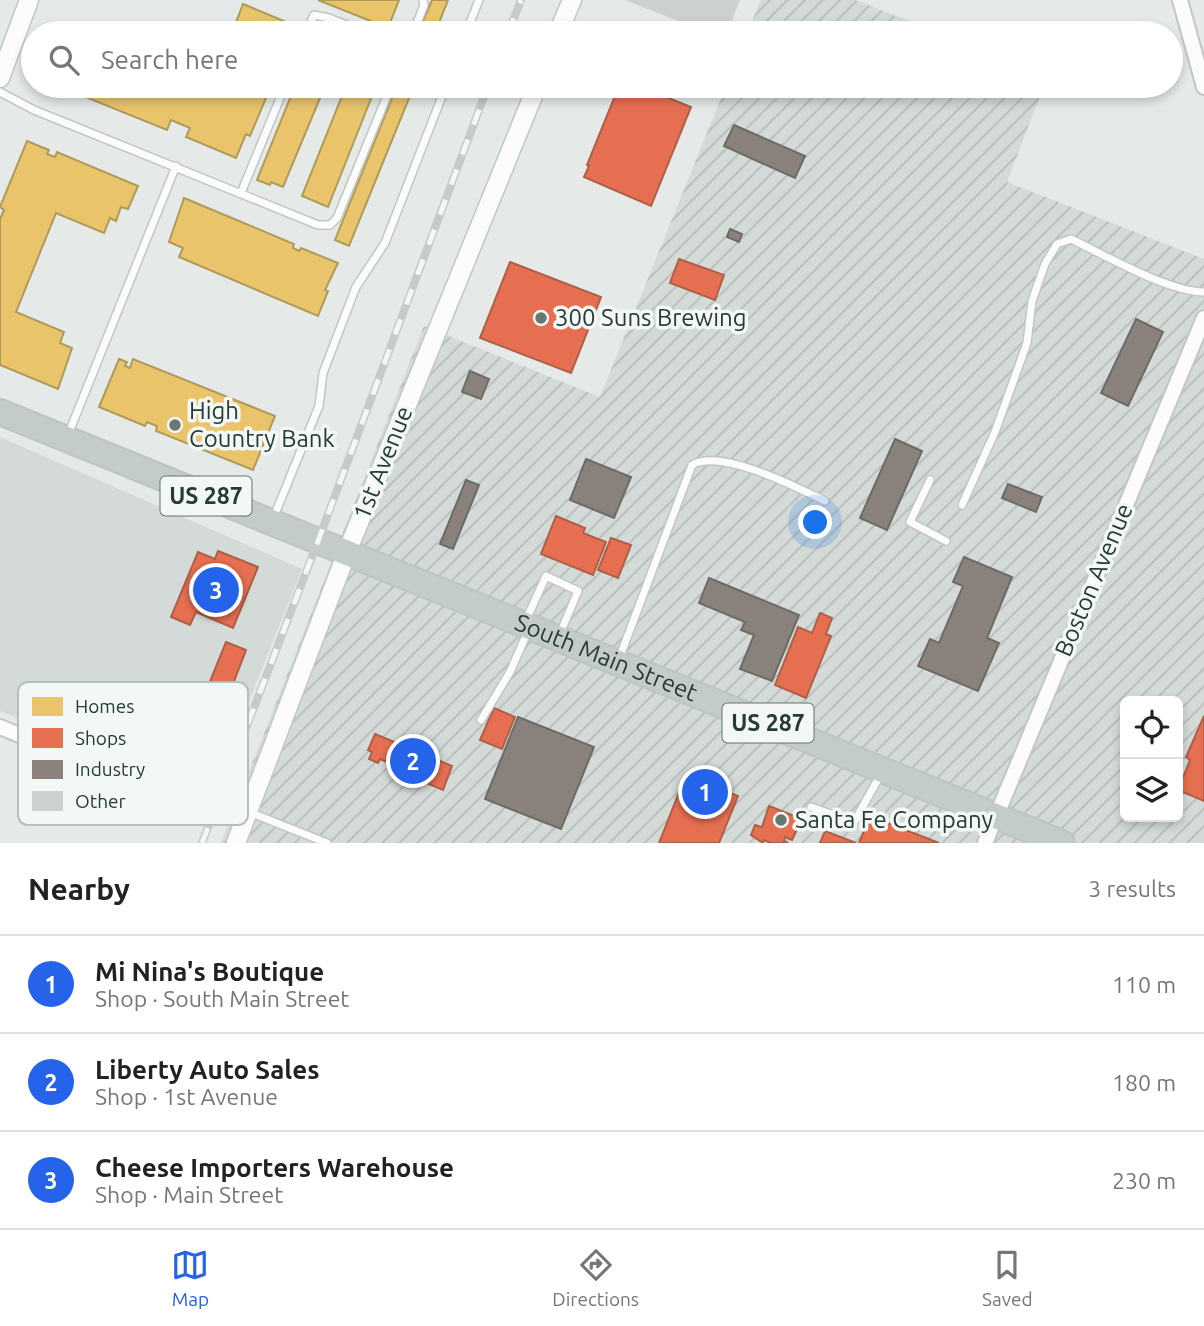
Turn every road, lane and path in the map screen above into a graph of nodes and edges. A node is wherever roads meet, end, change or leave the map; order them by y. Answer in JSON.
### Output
{"nodes":[{"id":1,"x":29,"y":0,"type":"edge"},
{"id":2,"x":423,"y":0,"type":"edge"},
{"id":3,"x":479,"y":0,"type":"edge"},
{"id":4,"x":572,"y":0,"type":"edge"},
{"id":5,"x":1180,"y":0,"type":"edge"},
{"id":6,"x":21,"y":21,"type":"edge"},
{"id":7,"x":311,"y":21,"type":"edge"},
{"id":8,"x":337,"y":21,"type":"edge"},
{"id":9,"x":418,"y":21,"type":"edge"},
{"id":10,"x":471,"y":21,"type":"edge"},
{"id":11,"x":563,"y":21,"type":"edge"},
{"id":12,"x":21,"y":22,"type":"edge"},
{"id":13,"x":0,"y":78,"type":"edge"},
{"id":14,"x":1204,"y":87,"type":"edge"},
{"id":15,"x":0,"y":92,"type":"edge"},
{"id":16,"x":280,"y":98,"type":"edge"},
{"id":17,"x":386,"y":98,"type":"edge"},
{"id":18,"x":441,"y":98,"type":"edge"},
{"id":19,"x":532,"y":98,"type":"edge"},
{"id":20,"x":176,"y":166,"type":"junction"},
{"id":21,"x":241,"y":193,"type":"junction"},
{"id":22,"x":1204,"y":292,"type":"edge"},
{"id":23,"x":1204,"y":318,"type":"edge"},
{"id":24,"x":0,"y":412,"type":"edge"},
{"id":25,"x":66,"y":439,"type":"junction"},
{"id":26,"x":930,"y":480,"type":"dead end"},
{"id":27,"x":825,"y":501,"type":"dead end"},
{"id":28,"x":962,"y":505,"type":"dead end"},
{"id":29,"x":271,"y":523,"type":"junction"},
{"id":30,"x":946,"y":541,"type":"dead end"},
{"id":31,"x":347,"y":552,"type":"junction"},
{"id":32,"x":527,"y":625,"type":"junction"},
{"id":33,"x":558,"y":638,"type":"junction"},
{"id":34,"x":617,"y":663,"type":"junction"},
{"id":35,"x":481,"y":720,"type":"dead end"},
{"id":36,"x":0,"y":727,"type":"edge"},
{"id":37,"x":18,"y":734,"type":"edge"},
{"id":38,"x":883,"y":770,"type":"junction"},
{"id":39,"x":811,"y":807,"type":"dead end"},
{"id":40,"x":248,"y":811,"type":"joint"},
{"id":41,"x":996,"y":816,"type":"junction"},
{"id":42,"x":243,"y":825,"type":"edge"},
{"id":43,"x":236,"y":843,"type":"edge"},
{"id":44,"x":327,"y":843,"type":"edge"},
{"id":45,"x":985,"y":843,"type":"edge"},
{"id":46,"x":1062,"y":843,"type":"edge"}],
"edges":[{"from":1,"to":6,"type":"street"},
{"from":2,"to":9,"type":"lane"},
{"from":3,"to":10,"type":"lane"},
{"from":4,"to":11,"type":"street"},
{"from":5,"to":14,"type":"street"},
{"from":7,"to":8,"type":"lane"},
{"from":12,"to":13,"type":"street"},
{"from":15,"to":20,"type":"lane"},
{"from":16,"to":21,"type":"lane"},
{"from":17,"to":21,"type":"lane"},
{"from":18,"to":29,"type":"lane"},
{"from":19,"to":31,"type":"street","name":"1st Avenue"},
{"from":20,"to":21,"type":"lane"},
{"from":20,"to":25,"type":"lane"},
{"from":22,"to":28,"type":"lane"},
{"from":23,"to":41,"type":"street","name":"Boston Avenue"},
{"from":24,"to":25,"type":"highway","number":"US 287"},
{"from":25,"to":29,"type":"highway","number":"US 287"},
{"from":26,"to":30,"type":"lane"},
{"from":27,"to":34,"type":"lane"},
{"from":29,"to":31,"type":"highway","number":"US 287"},
{"from":31,"to":32,"type":"highway","name":"South Main Street","number":"US 287"},
{"from":31,"to":40,"type":"street","name":"1st Avenue"},
{"from":32,"to":33,"type":"highway","name":"South Main Street","number":"US 287"},
{"from":32,"to":33,"type":"lane"},
{"from":32,"to":35,"type":"lane"},
{"from":33,"to":34,"type":"highway","name":"South Main Street","number":"US 287"},
{"from":34,"to":38,"type":"highway","name":"South Main Street","number":"US 287"},
{"from":36,"to":37,"type":"street"},
{"from":38,"to":39,"type":"lane"},
{"from":38,"to":41,"type":"highway","name":"South Main Street","number":"US 287"},
{"from":40,"to":44,"type":"lane"},
{"from":41,"to":45,"type":"street","name":"Boston Avenue"},
{"from":41,"to":46,"type":"highway","name":"South Main Street","number":"US 287"},
{"from":42,"to":43,"type":"street","name":"1st Avenue"}]}
